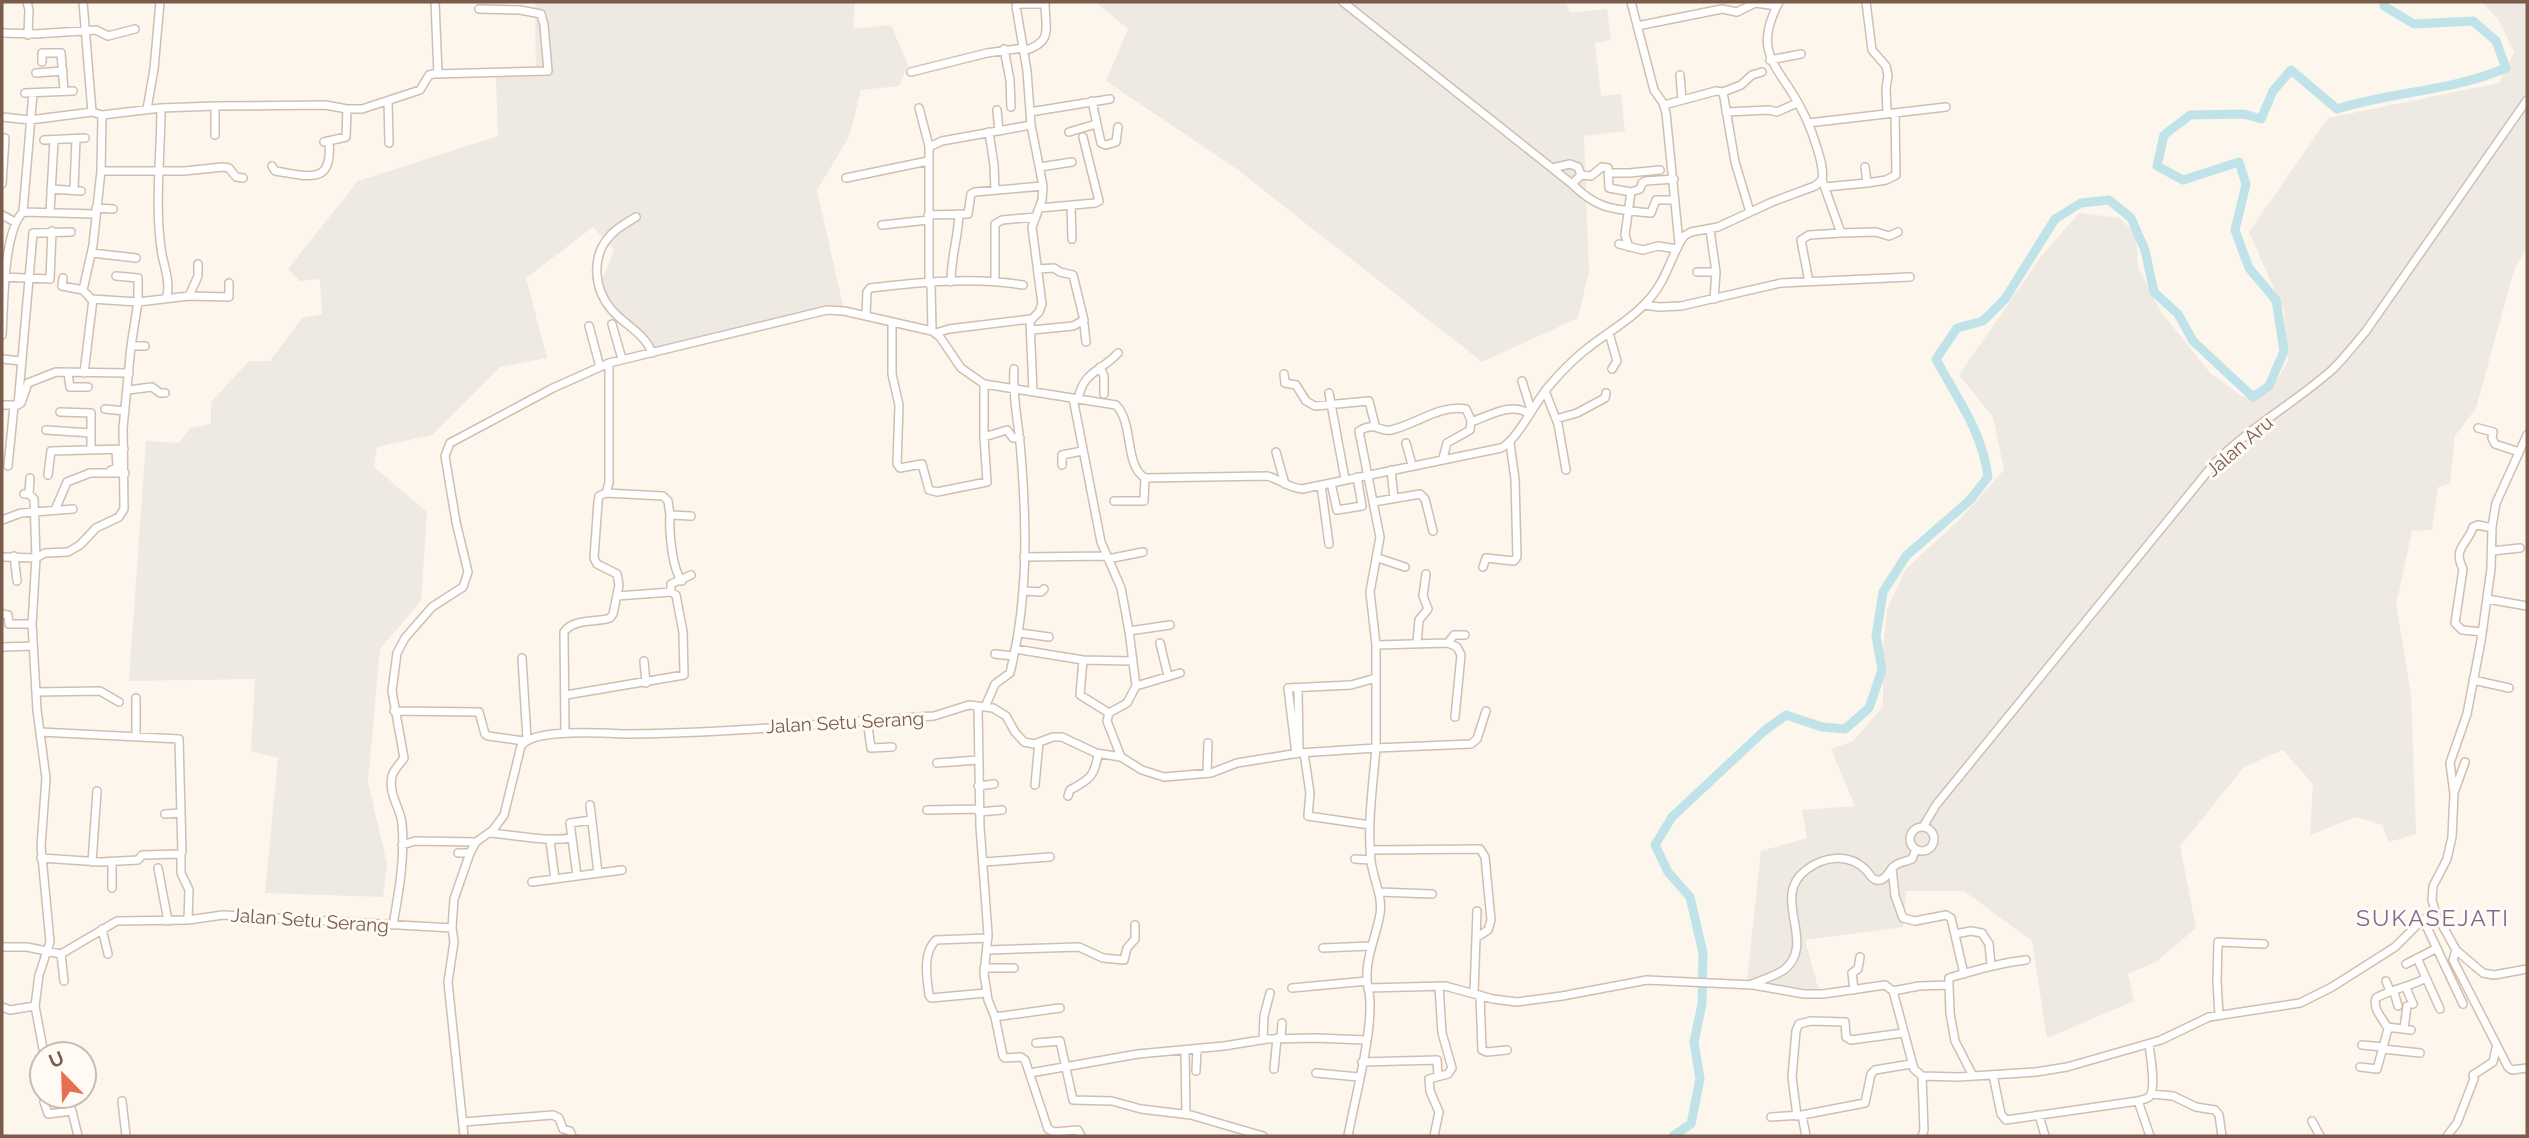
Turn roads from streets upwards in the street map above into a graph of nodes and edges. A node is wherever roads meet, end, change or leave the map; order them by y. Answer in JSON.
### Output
{"nodes":[{"id":1,"x":27,"y":2,"type":"edge"},
{"id":2,"x":83,"y":2,"type":"edge"},
{"id":3,"x":160,"y":2,"type":"edge"},
{"id":4,"x":435,"y":2,"type":"edge"},
{"id":5,"x":1343,"y":2,"type":"edge"},
{"id":6,"x":1631,"y":2,"type":"edge"},
{"id":7,"x":1866,"y":2,"type":"edge"},
{"id":8,"x":1045,"y":3,"type":"edge"},
{"id":9,"x":1778,"y":4,"type":"edge"},
{"id":10,"x":479,"y":9,"type":"dead end"},
{"id":11,"x":1637,"y":26,"type":"junction"},
{"id":12,"x":135,"y":29,"type":"dead end"},
{"id":13,"x":86,"y":31,"type":"junction"},
{"id":14,"x":2,"y":33,"type":"edge"},
{"id":15,"x":28,"y":35,"type":"junction"},
{"id":16,"x":1004,"y":49,"type":"junction"},
{"id":17,"x":1024,"y":50,"type":"junction"},
{"id":18,"x":1801,"y":54,"type":"dead end"},
{"id":19,"x":1770,"y":60,"type":"junction"},
{"id":20,"x":42,"y":62,"type":"dead end"},
{"id":21,"x":63,"y":71,"type":"junction"},
{"id":22,"x":911,"y":72,"type":"dead end"},
{"id":23,"x":1762,"y":72,"type":"dead end"},
{"id":24,"x":36,"y":73,"type":"dead end"},
{"id":25,"x":438,"y":74,"type":"junction"},
{"id":26,"x":1680,"y":75,"type":"dead end"},
{"id":27,"x":74,"y":91,"type":"dead end"},
{"id":28,"x":64,"y":92,"type":"junction"},
{"id":29,"x":1723,"y":92,"type":"junction"},
{"id":30,"x":1110,"y":99,"type":"dead end"},
{"id":31,"x":1682,"y":100,"type":"junction"},
{"id":32,"x":2527,"y":100,"type":"edge"},
{"id":33,"x":388,"y":101,"type":"junction"},
{"id":34,"x":1092,"y":101,"type":"junction"},
{"id":35,"x":1797,"y":103,"type":"junction"},
{"id":36,"x":1664,"y":105,"type":"junction"},
{"id":37,"x":215,"y":106,"type":"junction"},
{"id":38,"x":161,"y":107,"type":"junction"},
{"id":39,"x":1011,"y":107,"type":"dead end"},
{"id":40,"x":1946,"y":107,"type":"dead end"},
{"id":41,"x":919,"y":108,"type":"dead end"},
{"id":42,"x":147,"y":109,"type":"junction"},
{"id":43,"x":347,"y":109,"type":"junction"},
{"id":44,"x":997,"y":110,"type":"dead end"},
{"id":45,"x":92,"y":112,"type":"junction"},
{"id":46,"x":1030,"y":112,"type":"junction"},
{"id":47,"x":1726,"y":112,"type":"junction"},
{"id":48,"x":1891,"y":113,"type":"junction"},
{"id":49,"x":102,"y":115,"type":"junction"},
{"id":50,"x":2,"y":117,"type":"edge"},
{"id":51,"x":30,"y":120,"type":"junction"},
{"id":52,"x":1808,"y":123,"type":"junction"},
{"id":53,"x":1096,"y":124,"type":"junction"},
{"id":54,"x":1031,"y":125,"type":"junction"},
{"id":55,"x":1118,"y":127,"type":"dead end"},
{"id":56,"x":999,"y":131,"type":"junction"},
{"id":57,"x":989,"y":132,"type":"junction"},
{"id":58,"x":1069,"y":132,"type":"dead end"},
{"id":59,"x":215,"y":135,"type":"dead end"},
{"id":60,"x":1083,"y":137,"type":"dead end"},
{"id":61,"x":3,"y":138,"type":"edge"},
{"id":62,"x":15,"y":139,"type":"dead end"},
{"id":63,"x":44,"y":140,"type":"dead end"},
{"id":64,"x":54,"y":140,"type":"junction"},
{"id":65,"x":388,"y":143,"type":"dead end"},
{"id":66,"x":929,"y":146,"type":"junction"},
{"id":67,"x":928,"y":161,"type":"junction"},
{"id":68,"x":1072,"y":162,"type":"dead end"},
{"id":69,"x":272,"y":166,"type":"dead end"},
{"id":70,"x":1040,"y":167,"type":"junction"},
{"id":71,"x":1865,"y":167,"type":"dead end"},
{"id":72,"x":1552,"y":168,"type":"junction"},
{"id":73,"x":1660,"y":170,"type":"dead end"},
{"id":74,"x":101,"y":171,"type":"junction"},
{"id":75,"x":160,"y":172,"type":"junction"},
{"id":76,"x":1610,"y":173,"type":"junction"},
{"id":77,"x":1581,"y":175,"type":"junction"},
{"id":78,"x":243,"y":178,"type":"dead end"},
{"id":79,"x":846,"y":178,"type":"dead end"},
{"id":80,"x":1674,"y":179,"type":"junction"},
{"id":81,"x":1824,"y":183,"type":"junction"},
{"id":82,"x":1867,"y":183,"type":"junction"},
{"id":83,"x":2,"y":184,"type":"edge"},
{"id":84,"x":1573,"y":184,"type":"junction"},
{"id":85,"x":1043,"y":186,"type":"junction"},
{"id":86,"x":51,"y":189,"type":"junction"},
{"id":87,"x":995,"y":190,"type":"junction"},
{"id":88,"x":1631,"y":192,"type":"junction"},
{"id":89,"x":1675,"y":200,"type":"junction"},
{"id":90,"x":1071,"y":206,"type":"junction"},
{"id":91,"x":1039,"y":208,"type":"junction"},
{"id":92,"x":113,"y":209,"type":"dead end"},
{"id":93,"x":1628,"y":210,"type":"junction"},
{"id":94,"x":95,"y":211,"type":"junction"},
{"id":95,"x":23,"y":212,"type":"junction"},
{"id":96,"x":50,"y":212,"type":"junction"},
{"id":97,"x":1750,"y":212,"type":"junction"},
{"id":98,"x":959,"y":214,"type":"junction"},
{"id":99,"x":2,"y":215,"type":"edge"},
{"id":100,"x":636,"y":217,"type":"dead end"},
{"id":101,"x":1036,"y":217,"type":"junction"},
{"id":102,"x":928,"y":218,"type":"junction"},
{"id":103,"x":15,"y":222,"type":"junction"},
{"id":104,"x":882,"y":225,"type":"dead end"},
{"id":105,"x":1710,"y":230,"type":"junction"},
{"id":106,"x":52,"y":231,"type":"junction"},
{"id":107,"x":71,"y":232,"type":"dead end"},
{"id":108,"x":1898,"y":232,"type":"dead end"},
{"id":109,"x":1841,"y":233,"type":"junction"},
{"id":110,"x":1072,"y":239,"type":"dead end"},
{"id":111,"x":1619,"y":244,"type":"dead end"},
{"id":112,"x":1678,"y":246,"type":"junction"},
{"id":113,"x":1629,"y":247,"type":"junction"},
{"id":114,"x":92,"y":253,"type":"junction"},
{"id":115,"x":136,"y":258,"type":"dead end"},
{"id":116,"x":198,"y":264,"type":"dead end"},
{"id":117,"x":1038,"y":269,"type":"junction"},
{"id":118,"x":1697,"y":272,"type":"dead end"},
{"id":119,"x":1716,"y":272,"type":"junction"},
{"id":120,"x":116,"y":276,"type":"dead end"},
{"id":121,"x":4,"y":277,"type":"edge"},
{"id":122,"x":1910,"y":277,"type":"dead end"},
{"id":123,"x":62,"y":278,"type":"dead end"},
{"id":124,"x":30,"y":279,"type":"junction"},
{"id":125,"x":951,"y":282,"type":"junction"},
{"id":126,"x":995,"y":282,"type":"junction"},
{"id":127,"x":1809,"y":282,"type":"junction"},
{"id":128,"x":229,"y":283,"type":"dead end"},
{"id":129,"x":930,"y":284,"type":"junction"},
{"id":130,"x":1023,"y":285,"type":"dead end"},
{"id":131,"x":83,"y":290,"type":"junction"},
{"id":132,"x":189,"y":296,"type":"junction"},
{"id":133,"x":166,"y":298,"type":"junction"},
{"id":134,"x":93,"y":299,"type":"junction"},
{"id":135,"x":1714,"y":299,"type":"junction"},
{"id":136,"x":138,"y":302,"type":"junction"},
{"id":137,"x":1644,"y":306,"type":"junction"},
{"id":138,"x":866,"y":316,"type":"junction"},
{"id":139,"x":1031,"y":319,"type":"junction"},
{"id":140,"x":1084,"y":320,"type":"junction"},
{"id":141,"x":892,"y":323,"type":"junction"},
{"id":142,"x":612,"y":324,"type":"dead end"},
{"id":143,"x":589,"y":326,"type":"dead end"},
{"id":144,"x":1032,"y":330,"type":"junction"},
{"id":145,"x":934,"y":332,"type":"junction"},
{"id":146,"x":1609,"y":333,"type":"junction"},
{"id":147,"x":2,"y":335,"type":"edge"},
{"id":148,"x":1086,"y":342,"type":"dead end"},
{"id":149,"x":131,"y":346,"type":"junction"},
{"id":150,"x":145,"y":346,"type":"dead end"},
{"id":151,"x":652,"y":353,"type":"junction"},
{"id":152,"x":1118,"y":353,"type":"dead end"},
{"id":153,"x":2,"y":359,"type":"edge"},
{"id":154,"x":622,"y":359,"type":"junction"},
{"id":155,"x":21,"y":361,"type":"junction"},
{"id":156,"x":608,"y":363,"type":"junction"},
{"id":157,"x":600,"y":367,"type":"junction"},
{"id":158,"x":1100,"y":367,"type":"junction"},
{"id":159,"x":1014,"y":369,"type":"dead end"},
{"id":160,"x":1612,"y":369,"type":"dead end"},
{"id":161,"x":68,"y":373,"type":"junction"},
{"id":162,"x":84,"y":373,"type":"junction"},
{"id":163,"x":129,"y":373,"type":"junction"},
{"id":164,"x":1284,"y":374,"type":"dead end"},
{"id":165,"x":1522,"y":381,"type":"dead end"},
{"id":166,"x":984,"y":384,"type":"junction"},
{"id":167,"x":88,"y":387,"type":"dead end"},
{"id":168,"x":1012,"y":388,"type":"junction"},
{"id":169,"x":128,"y":390,"type":"junction"},
{"id":170,"x":1545,"y":391,"type":"junction"},
{"id":171,"x":1033,"y":392,"type":"junction"},
{"id":172,"x":165,"y":393,"type":"dead end"},
{"id":173,"x":1329,"y":393,"type":"dead end"},
{"id":174,"x":1606,"y":393,"type":"dead end"},
{"id":175,"x":1104,"y":394,"type":"dead end"},
{"id":176,"x":1075,"y":398,"type":"junction"},
{"id":177,"x":2,"y":405,"type":"edge"},
{"id":178,"x":16,"y":405,"type":"junction"},
{"id":179,"x":1331,"y":406,"type":"junction"},
{"id":180,"x":105,"y":409,"type":"dead end"},
{"id":181,"x":125,"y":411,"type":"junction"},
{"id":182,"x":60,"y":412,"type":"dead end"},
{"id":183,"x":1529,"y":412,"type":"junction"},
{"id":184,"x":1556,"y":419,"type":"junction"},
{"id":185,"x":1471,"y":422,"type":"junction"},
{"id":186,"x":1375,"y":425,"type":"junction"},
{"id":187,"x":2478,"y":428,"type":"dead end"},
{"id":188,"x":46,"y":430,"type":"dead end"},
{"id":189,"x":91,"y":433,"type":"junction"},
{"id":190,"x":2527,"y":435,"type":"edge"},
{"id":191,"x":984,"y":436,"type":"junction"},
{"id":192,"x":1020,"y":438,"type":"junction"},
{"id":193,"x":1406,"y":443,"type":"dead end"},
{"id":194,"x":1510,"y":443,"type":"junction"},
{"id":195,"x":91,"y":449,"type":"junction"},
{"id":196,"x":120,"y":449,"type":"junction"},
{"id":197,"x":1082,"y":451,"type":"junction"},
{"id":198,"x":1276,"y":452,"type":"dead end"},
{"id":199,"x":2519,"y":452,"type":"junction"},
{"id":200,"x":1444,"y":458,"type":"junction"},
{"id":201,"x":1062,"y":465,"type":"dead end"},
{"id":202,"x":1412,"y":465,"type":"junction"},
{"id":203,"x":8,"y":466,"type":"dead end"},
{"id":204,"x":1391,"y":470,"type":"junction"},
{"id":205,"x":1566,"y":470,"type":"dead end"},
{"id":206,"x":105,"y":473,"type":"junction"},
{"id":207,"x":125,"y":473,"type":"junction"},
{"id":208,"x":48,"y":475,"type":"dead end"},
{"id":209,"x":1368,"y":475,"type":"junction"},
{"id":210,"x":1357,"y":477,"type":"junction"},
{"id":211,"x":30,"y":478,"type":"dead end"},
{"id":212,"x":1145,"y":478,"type":"junction"},
{"id":213,"x":1345,"y":479,"type":"junction"},
{"id":214,"x":1331,"y":483,"type":"junction"},
{"id":215,"x":1286,"y":484,"type":"junction"},
{"id":216,"x":1321,"y":485,"type":"junction"},
{"id":217,"x":606,"y":493,"type":"junction"},
{"id":218,"x":1394,"y":498,"type":"junction"},
{"id":219,"x":1115,"y":501,"type":"dead end"},
{"id":220,"x":1374,"y":502,"type":"junction"},
{"id":221,"x":73,"y":509,"type":"dead end"},
{"id":222,"x":55,"y":510,"type":"junction"},
{"id":223,"x":34,"y":512,"type":"junction"},
{"id":224,"x":670,"y":515,"type":"junction"},
{"id":225,"x":691,"y":516,"type":"dead end"},
{"id":226,"x":2,"y":520,"type":"edge"},
{"id":227,"x":2492,"y":528,"type":"junction"},
{"id":228,"x":1433,"y":531,"type":"dead end"},
{"id":229,"x":1329,"y":544,"type":"dead end"},
{"id":230,"x":2520,"y":548,"type":"dead end"},
{"id":231,"x":2492,"y":551,"type":"junction"},
{"id":232,"x":1143,"y":552,"type":"dead end"},
{"id":233,"x":14,"y":556,"type":"junction"},
{"id":234,"x":2,"y":557,"type":"edge"},
{"id":235,"x":1024,"y":557,"type":"junction"},
{"id":236,"x":1107,"y":557,"type":"junction"},
{"id":237,"x":36,"y":558,"type":"junction"},
{"id":238,"x":1378,"y":558,"type":"junction"},
{"id":239,"x":1405,"y":567,"type":"dead end"},
{"id":240,"x":1483,"y":567,"type":"dead end"},
{"id":241,"x":691,"y":575,"type":"dead end"},
{"id":242,"x":1426,"y":575,"type":"dead end"},
{"id":243,"x":17,"y":581,"type":"dead end"},
{"id":244,"x":682,"y":581,"type":"junction"},
{"id":245,"x":1044,"y":589,"type":"dead end"},
{"id":246,"x":1024,"y":591,"type":"junction"},
{"id":247,"x":671,"y":592,"type":"junction"},
{"id":248,"x":617,"y":596,"type":"junction"},
{"id":249,"x":2487,"y":599,"type":"junction"},
{"id":250,"x":2527,"y":606,"type":"edge"},
{"id":251,"x":2,"y":614,"type":"edge"},
{"id":252,"x":32,"y":624,"type":"junction"},
{"id":253,"x":1170,"y":625,"type":"dead end"},
{"id":254,"x":1129,"y":631,"type":"junction"},
{"id":255,"x":2482,"y":632,"type":"junction"},
{"id":256,"x":1020,"y":633,"type":"junction"},
{"id":257,"x":1465,"y":635,"type":"dead end"},
{"id":258,"x":1049,"y":636,"type":"dead end"},
{"id":259,"x":1160,"y":643,"type":"dead end"},
{"id":260,"x":1417,"y":643,"type":"junction"},
{"id":261,"x":1448,"y":643,"type":"junction"},
{"id":262,"x":1376,"y":645,"type":"junction"},
{"id":263,"x":33,"y":646,"type":"junction"},
{"id":264,"x":2,"y":647,"type":"edge"},
{"id":265,"x":1014,"y":652,"type":"junction"},
{"id":266,"x":995,"y":654,"type":"dead end"},
{"id":267,"x":522,"y":658,"type":"dead end"},
{"id":268,"x":1083,"y":660,"type":"junction"},
{"id":269,"x":644,"y":661,"type":"dead end"},
{"id":270,"x":1132,"y":661,"type":"junction"},
{"id":271,"x":1180,"y":673,"type":"dead end"},
{"id":272,"x":1168,"y":676,"type":"junction"},
{"id":273,"x":1376,"y":678,"type":"junction"},
{"id":274,"x":2473,"y":680,"type":"junction"},
{"id":275,"x":646,"y":682,"type":"junction"},
{"id":276,"x":1136,"y":686,"type":"junction"},
{"id":277,"x":2509,"y":688,"type":"dead end"},
{"id":278,"x":1298,"y":691,"type":"dead end"},
{"id":279,"x":36,"y":692,"type":"junction"},
{"id":280,"x":566,"y":695,"type":"junction"},
{"id":281,"x":136,"y":698,"type":"dead end"},
{"id":282,"x":118,"y":702,"type":"dead end"},
{"id":283,"x":982,"y":707,"type":"junction"},
{"id":284,"x":394,"y":711,"type":"junction"},
{"id":285,"x":1486,"y":711,"type":"dead end"},
{"id":286,"x":1109,"y":713,"type":"junction"},
{"id":287,"x":1455,"y":717,"type":"dead end"},
{"id":288,"x":866,"y":720,"type":"junction"},
{"id":289,"x":40,"y":732,"type":"junction"},
{"id":290,"x":565,"y":733,"type":"junction"},
{"id":291,"x":136,"y":737,"type":"junction"},
{"id":292,"x":525,"y":740,"type":"junction"},
{"id":293,"x":1039,"y":742,"type":"junction"},
{"id":294,"x":1208,"y":743,"type":"dead end"},
{"id":295,"x":892,"y":747,"type":"dead end"},
{"id":296,"x":1376,"y":748,"type":"junction"},
{"id":297,"x":1300,"y":753,"type":"junction"},
{"id":298,"x":1098,"y":754,"type":"junction"},
{"id":299,"x":1121,"y":757,"type":"junction"},
{"id":300,"x":978,"y":760,"type":"junction"},
{"id":301,"x":2465,"y":762,"type":"dead end"},
{"id":302,"x":937,"y":763,"type":"dead end"},
{"id":303,"x":1208,"y":773,"type":"junction"},
{"id":304,"x":994,"y":785,"type":"dead end"},
{"id":305,"x":1035,"y":785,"type":"dead end"},
{"id":306,"x":978,"y":786,"type":"junction"},
{"id":307,"x":97,"y":791,"type":"dead end"},
{"id":308,"x":2454,"y":794,"type":"junction"},
{"id":309,"x":1068,"y":796,"type":"dead end"},
{"id":310,"x":590,"y":805,"type":"dead end"},
{"id":311,"x":927,"y":810,"type":"dead end"},
{"id":312,"x":979,"y":810,"type":"junction"},
{"id":313,"x":1002,"y":810,"type":"dead end"},
{"id":314,"x":181,"y":813,"type":"junction"},
{"id":315,"x":165,"y":814,"type":"dead end"},
{"id":316,"x":592,"y":820,"type":"junction"},
{"id":317,"x":1370,"y":825,"type":"junction"},
{"id":318,"x":1923,"y":827,"type":"junction"},
{"id":319,"x":489,"y":833,"type":"junction"},
{"id":320,"x":572,"y":838,"type":"junction"},
{"id":321,"x":550,"y":841,"type":"junction"},
{"id":322,"x":476,"y":842,"type":"junction"},
{"id":323,"x":402,"y":845,"type":"junction"},
{"id":324,"x":1916,"y":849,"type":"junction"},
{"id":325,"x":1371,"y":850,"type":"junction"},
{"id":326,"x":181,"y":853,"type":"junction"},
{"id":327,"x":458,"y":853,"type":"dead end"},
{"id":328,"x":470,"y":853,"type":"junction"},
{"id":329,"x":1050,"y":857,"type":"dead end"},
{"id":330,"x":41,"y":858,"type":"junction"},
{"id":331,"x":1354,"y":859,"type":"dead end"},
{"id":332,"x":1371,"y":859,"type":"junction"},
{"id":333,"x":92,"y":862,"type":"junction"},
{"id":334,"x":112,"y":862,"type":"junction"},
{"id":335,"x":984,"y":862,"type":"junction"},
{"id":336,"x":159,"y":868,"type":"dead end"},
{"id":337,"x":1892,"y":868,"type":"junction"},
{"id":338,"x":622,"y":870,"type":"dead end"},
{"id":339,"x":598,"y":873,"type":"junction"},
{"id":340,"x":577,"y":876,"type":"junction"},
{"id":341,"x":555,"y":879,"type":"junction"},
{"id":342,"x":532,"y":882,"type":"dead end"},
{"id":343,"x":112,"y":888,"type":"dead end"},
{"id":344,"x":1379,"y":892,"type":"junction"},
{"id":345,"x":1433,"y":894,"type":"dead end"},
{"id":346,"x":1478,"y":911,"type":"dead end"},
{"id":347,"x":2437,"y":918,"type":"junction"},
{"id":348,"x":2424,"y":919,"type":"junction"},
{"id":349,"x":168,"y":920,"type":"junction"},
{"id":350,"x":188,"y":920,"type":"junction"},
{"id":351,"x":393,"y":925,"type":"junction"},
{"id":352,"x":1135,"y":925,"type":"dead end"},
{"id":353,"x":452,"y":928,"type":"junction"},
{"id":354,"x":102,"y":929,"type":"junction"},
{"id":355,"x":1955,"y":934,"type":"junction"},
{"id":356,"x":1476,"y":937,"type":"junction"},
{"id":357,"x":988,"y":938,"type":"junction"},
{"id":358,"x":2264,"y":944,"type":"dead end"},
{"id":359,"x":1370,"y":946,"type":"junction"},
{"id":360,"x":2,"y":947,"type":"edge"},
{"id":361,"x":1323,"y":948,"type":"dead end"},
{"id":362,"x":2437,"y":948,"type":"junction"},
{"id":363,"x":987,"y":950,"type":"junction"},
{"id":364,"x":2456,"y":950,"type":"junction"},
{"id":365,"x":47,"y":952,"type":"junction"},
{"id":366,"x":61,"y":954,"type":"junction"},
{"id":367,"x":108,"y":954,"type":"dead end"},
{"id":368,"x":1860,"y":957,"type":"dead end"},
{"id":369,"x":2417,"y":958,"type":"junction"},
{"id":370,"x":2026,"y":960,"type":"dead end"},
{"id":371,"x":2406,"y":964,"type":"dead end"},
{"id":372,"x":1991,"y":965,"type":"junction"},
{"id":373,"x":984,"y":968,"type":"junction"},
{"id":374,"x":1014,"y":968,"type":"dead end"},
{"id":375,"x":2527,"y":969,"type":"edge"},
{"id":376,"x":1964,"y":974,"type":"junction"},
{"id":377,"x":2426,"y":978,"type":"junction"},
{"id":378,"x":64,"y":981,"type":"dead end"},
{"id":379,"x":2386,"y":981,"type":"dead end"},
{"id":380,"x":1367,"y":984,"type":"junction"},
{"id":381,"x":1749,"y":985,"type":"junction"},
{"id":382,"x":1948,"y":985,"type":"junction"},
{"id":383,"x":1439,"y":986,"type":"junction"},
{"id":384,"x":1292,"y":988,"type":"dead end"},
{"id":385,"x":2406,"y":988,"type":"junction"},
{"id":386,"x":1854,"y":990,"type":"junction"},
{"id":387,"x":1892,"y":991,"type":"junction"},
{"id":388,"x":2392,"y":992,"type":"junction"},
{"id":389,"x":986,"y":993,"type":"junction"},
{"id":390,"x":1270,"y":993,"type":"dead end"},
{"id":391,"x":1477,"y":994,"type":"junction"},
{"id":392,"x":2463,"y":1004,"type":"dead end"},
{"id":393,"x":2406,"y":1005,"type":"junction"},
{"id":394,"x":35,"y":1006,"type":"junction"},
{"id":395,"x":2,"y":1007,"type":"edge"},
{"id":396,"x":1060,"y":1008,"type":"dead end"},
{"id":397,"x":2440,"y":1009,"type":"dead end"},
{"id":398,"x":2220,"y":1015,"type":"junction"},
{"id":399,"x":995,"y":1017,"type":"junction"},
{"id":400,"x":1282,"y":1023,"type":"dead end"},
{"id":401,"x":2387,"y":1027,"type":"junction"},
{"id":402,"x":1903,"y":1033,"type":"junction"},
{"id":403,"x":1279,"y":1038,"type":"junction"},
{"id":404,"x":41,"y":1040,"type":"edge"},
{"id":405,"x":1263,"y":1040,"type":"junction"},
{"id":406,"x":1366,"y":1040,"type":"junction"},
{"id":407,"x":1036,"y":1043,"type":"dead end"},
{"id":408,"x":2149,"y":1044,"type":"junction"},
{"id":409,"x":2362,"y":1045,"type":"dead end"},
{"id":410,"x":2496,"y":1047,"type":"junction"},
{"id":411,"x":2383,"y":1048,"type":"junction"},
{"id":412,"x":1197,"y":1049,"type":"junction"},
{"id":413,"x":1185,"y":1050,"type":"junction"},
{"id":414,"x":1507,"y":1050,"type":"dead end"},
{"id":415,"x":2420,"y":1052,"type":"dead end"},
{"id":416,"x":1362,"y":1062,"type":"junction"},
{"id":417,"x":1911,"y":1064,"type":"junction"},
{"id":418,"x":1067,"y":1067,"type":"junction"},
{"id":419,"x":2360,"y":1067,"type":"dead end"},
{"id":420,"x":2527,"y":1068,"type":"edge"},
{"id":421,"x":1273,"y":1069,"type":"dead end"},
{"id":422,"x":1196,"y":1071,"type":"dead end"},
{"id":423,"x":1030,"y":1073,"type":"junction"},
{"id":424,"x":1316,"y":1073,"type":"dead end"},
{"id":425,"x":1438,"y":1075,"type":"junction"},
{"id":426,"x":1993,"y":1075,"type":"junction"},
{"id":427,"x":1922,"y":1076,"type":"junction"},
{"id":428,"x":1973,"y":1076,"type":"junction"},
{"id":429,"x":1359,"y":1077,"type":"junction"},
{"id":430,"x":2151,"y":1094,"type":"junction"},
{"id":431,"x":122,"y":1101,"type":"dead end"},
{"id":432,"x":2138,"y":1101,"type":"junction"},
{"id":433,"x":46,"y":1110,"type":"edge"},
{"id":434,"x":72,"y":1111,"type":"joint"},
{"id":435,"x":1186,"y":1114,"type":"junction"},
{"id":436,"x":2039,"y":1115,"type":"junction"},
{"id":437,"x":1800,"y":1116,"type":"junction"},
{"id":438,"x":1771,"y":1117,"type":"dead end"},
{"id":439,"x":2312,"y":1121,"type":"dead end"},
{"id":440,"x":463,"y":1122,"type":"junction"},
{"id":441,"x":78,"y":1136,"type":"edge"},
{"id":442,"x":126,"y":1136,"type":"edge"},
{"id":443,"x":464,"y":1136,"type":"edge"},
{"id":444,"x":572,"y":1136,"type":"edge"},
{"id":445,"x":1081,"y":1136,"type":"edge"},
{"id":446,"x":1264,"y":1136,"type":"edge"},
{"id":447,"x":1348,"y":1136,"type":"edge"},
{"id":448,"x":1434,"y":1136,"type":"edge"},
{"id":449,"x":1807,"y":1136,"type":"edge"},
{"id":450,"x":1922,"y":1136,"type":"edge"},
{"id":451,"x":2045,"y":1136,"type":"edge"},
{"id":452,"x":2150,"y":1136,"type":"edge"},
{"id":453,"x":2222,"y":1136,"type":"edge"},
{"id":454,"x":2320,"y":1136,"type":"edge"},
{"id":455,"x":2446,"y":1136,"type":"edge"}],
"edges":[{"from":1,"to":15,"type":"street"},
{"from":2,"to":13,"type":"street"},
{"from":3,"to":42,"type":"street"},
{"from":4,"to":25,"type":"street"},
{"from":5,"to":72,"type":"street"},
{"from":6,"to":11,"type":"street"},
{"from":7,"to":48,"type":"street"},
{"from":8,"to":17,"type":"street"},
{"from":8,"to":17,"type":"street"},
{"from":9,"to":11,"type":"street"},
{"from":9,"to":19,"type":"street"},
{"from":10,"to":25,"type":"street"},
{"from":11,"to":36,"type":"street"},
{"from":12,"to":13,"type":"street"},
{"from":13,"to":15,"type":"street"},
{"from":13,"to":45,"type":"street"},
{"from":14,"to":15,"type":"street"},
{"from":16,"to":17,"type":"street"},
{"from":16,"to":22,"type":"street"},
{"from":16,"to":39,"type":"street"},
{"from":17,"to":46,"type":"street"},
{"from":18,"to":19,"type":"street"},
{"from":19,"to":35,"type":"street"},
{"from":20,"to":21,"type":"street"},
{"from":21,"to":24,"type":"street"},
{"from":21,"to":28,"type":"street"},
{"from":23,"to":29,"type":"street"},
{"from":25,"to":33,"type":"street"},
{"from":26,"to":31,"type":"street"},
{"from":27,"to":28,"type":"street"},
{"from":28,"to":51,"type":"street"},
{"from":29,"to":31,"type":"street"},
{"from":29,"to":47,"type":"street"},
{"from":30,"to":34,"type":"street"},
{"from":31,"to":36,"type":"street"},
{"from":32,"to":318,"type":"street","name":"Jalan Aru"},
{"from":33,"to":43,"type":"street"},
{"from":33,"to":65,"type":"street"},
{"from":34,"to":46,"type":"street"},
{"from":34,"to":53,"type":"street"},
{"from":35,"to":47,"type":"street"},
{"from":35,"to":52,"type":"street"},
{"from":36,"to":80,"type":"street"},
{"from":37,"to":38,"type":"street"},
{"from":37,"to":43,"type":"street"},
{"from":37,"to":59,"type":"street"},
{"from":38,"to":42,"type":"street"},
{"from":38,"to":75,"type":"street"},
{"from":40,"to":48,"type":"street"},
{"from":41,"to":66,"type":"street"},
{"from":42,"to":49,"type":"street"},
{"from":43,"to":69,"type":"street"},
{"from":44,"to":56,"type":"street"},
{"from":45,"to":49,"type":"street"},
{"from":45,"to":51,"type":"street"},
{"from":46,"to":54,"type":"street"},
{"from":47,"to":97,"type":"street"},
{"from":48,"to":52,"type":"street"},
{"from":48,"to":82,"type":"street"},
{"from":49,"to":74,"type":"street"},
{"from":50,"to":51,"type":"street"},
{"from":51,"to":95,"type":"street"},
{"from":52,"to":81,"type":"street"},
{"from":53,"to":55,"type":"street"},
{"from":53,"to":58,"type":"street"},
{"from":54,"to":56,"type":"street"},
{"from":54,"to":70,"type":"street"},
{"from":56,"to":57,"type":"street"},
{"from":57,"to":66,"type":"street"},
{"from":57,"to":87,"type":"street"},
{"from":60,"to":90,"type":"street"},
{"from":61,"to":62,"type":"street"},
{"from":61,"to":83,"type":"street"},
{"from":63,"to":64,"type":"street"},
{"from":64,"to":86,"type":"street"},
{"from":64,"to":86,"type":"street"},
{"from":66,"to":67,"type":"street"},
{"from":67,"to":79,"type":"street"},
{"from":67,"to":102,"type":"street"},
{"from":68,"to":70,"type":"street"},
{"from":70,"to":85,"type":"street"},
{"from":71,"to":82,"type":"street"},
{"from":72,"to":77,"type":"street"},
{"from":72,"to":84,"type":"street"},
{"from":73,"to":76,"type":"street"},
{"from":74,"to":75,"type":"street"},
{"from":74,"to":94,"type":"street"},
{"from":75,"to":78,"type":"street"},
{"from":75,"to":133,"type":"street"},
{"from":76,"to":77,"type":"street"},
{"from":76,"to":88,"type":"street"},
{"from":77,"to":84,"type":"street"},
{"from":80,"to":88,"type":"street"},
{"from":80,"to":89,"type":"street"},
{"from":81,"to":82,"type":"street"},
{"from":81,"to":97,"type":"street"},
{"from":81,"to":109,"type":"street"},
{"from":84,"to":93,"type":"street"},
{"from":85,"to":87,"type":"street"},
{"from":85,"to":91,"type":"street"},
{"from":86,"to":96,"type":"street"},
{"from":87,"to":98,"type":"street"},
{"from":88,"to":93,"type":"street"},
{"from":89,"to":93,"type":"street"},
{"from":89,"to":112,"type":"street"},
{"from":90,"to":91,"type":"street"},
{"from":90,"to":110,"type":"street"},
{"from":91,"to":101,"type":"street"},
{"from":92,"to":94,"type":"street"},
{"from":93,"to":113,"type":"street"},
{"from":94,"to":96,"type":"street"},
{"from":94,"to":114,"type":"street"},
{"from":95,"to":96,"type":"street"},
{"from":95,"to":103,"type":"street"},
{"from":97,"to":105,"type":"street"},
{"from":98,"to":102,"type":"street"},
{"from":98,"to":125,"type":"street"},
{"from":99,"to":103,"type":"street"},
{"from":100,"to":151,"type":"street"},
{"from":101,"to":117,"type":"street"},
{"from":101,"to":126,"type":"street"},
{"from":102,"to":104,"type":"street"},
{"from":102,"to":129,"type":"street"},
{"from":103,"to":121,"type":"street"},
{"from":105,"to":112,"type":"street"},
{"from":105,"to":119,"type":"street"},
{"from":106,"to":107,"type":"street"},
{"from":106,"to":124,"type":"street"},
{"from":106,"to":124,"type":"street"},
{"from":108,"to":109,"type":"street"},
{"from":109,"to":127,"type":"street"},
{"from":111,"to":113,"type":"street"},
{"from":112,"to":113,"type":"street"},
{"from":112,"to":137,"type":"street"},
{"from":114,"to":115,"type":"street"},
{"from":114,"to":131,"type":"street"},
{"from":116,"to":132,"type":"street"},
{"from":117,"to":139,"type":"street"},
{"from":117,"to":140,"type":"street"},
{"from":118,"to":119,"type":"street"},
{"from":119,"to":135,"type":"street"},
{"from":120,"to":136,"type":"street"},
{"from":121,"to":124,"type":"street"},
{"from":121,"to":147,"type":"street"},
{"from":122,"to":127,"type":"street"},
{"from":123,"to":131,"type":"street"},
{"from":124,"to":155,"type":"street"},
{"from":125,"to":126,"type":"street"},
{"from":125,"to":129,"type":"street"},
{"from":126,"to":130,"type":"street"},
{"from":127,"to":135,"type":"street"},
{"from":128,"to":132,"type":"street"},
{"from":129,"to":138,"type":"street"},
{"from":129,"to":145,"type":"street"},
{"from":131,"to":134,"type":"street"},
{"from":132,"to":133,"type":"street"},
{"from":133,"to":136,"type":"street"},
{"from":134,"to":136,"type":"street"},
{"from":134,"to":162,"type":"street"},
{"from":135,"to":137,"type":"street"},
{"from":136,"to":149,"type":"street"},
{"from":137,"to":146,"type":"street"},
{"from":138,"to":141,"type":"street"},
{"from":138,"to":151,"type":"street"},
{"from":139,"to":144,"type":"street"},
{"from":139,"to":145,"type":"street"},
{"from":140,"to":144,"type":"street"},
{"from":140,"to":148,"type":"street"},
{"from":141,"to":145,"type":"street"},
{"from":141,"to":191,"type":"street"},
{"from":142,"to":154,"type":"street"},
{"from":143,"to":157,"type":"street"},
{"from":144,"to":171,"type":"street"},
{"from":145,"to":166,"type":"street"},
{"from":146,"to":160,"type":"street"},
{"from":146,"to":170,"type":"street"},
{"from":149,"to":150,"type":"street"},
{"from":149,"to":163,"type":"street"},
{"from":151,"to":154,"type":"street"},
{"from":152,"to":158,"type":"street"},
{"from":153,"to":155,"type":"street"},
{"from":154,"to":156,"type":"street"},
{"from":155,"to":178,"type":"street"},
{"from":156,"to":157,"type":"street"},
{"from":156,"to":217,"type":"street"},
{"from":157,"to":284,"type":"street"},
{"from":158,"to":175,"type":"street"},
{"from":158,"to":176,"type":"street"},
{"from":159,"to":168,"type":"street"},
{"from":161,"to":162,"type":"street"},
{"from":161,"to":167,"type":"street"},
{"from":161,"to":178,"type":"street"},
{"from":162,"to":163,"type":"street"},
{"from":163,"to":169,"type":"street"},
{"from":164,"to":179,"type":"street"},
{"from":165,"to":183,"type":"street"},
{"from":166,"to":168,"type":"street"},
{"from":166,"to":191,"type":"street"},
{"from":168,"to":171,"type":"street"},
{"from":168,"to":192,"type":"street"},
{"from":169,"to":172,"type":"street"},
{"from":169,"to":181,"type":"street"},
{"from":170,"to":183,"type":"street"},
{"from":170,"to":184,"type":"street"},
{"from":171,"to":176,"type":"street"},
{"from":173,"to":179,"type":"street"},
{"from":174,"to":184,"type":"street"},
{"from":176,"to":197,"type":"street"},
{"from":176,"to":212,"type":"street"},
{"from":177,"to":178,"type":"street"},
{"from":178,"to":203,"type":"street"},
{"from":179,"to":186,"type":"street"},
{"from":179,"to":213,"type":"street"},
{"from":180,"to":181,"type":"street"},
{"from":181,"to":196,"type":"street"},
{"from":182,"to":189,"type":"street"},
{"from":183,"to":185,"type":"street"},
{"from":183,"to":194,"type":"street"},
{"from":184,"to":205,"type":"street"},
{"from":185,"to":186,"type":"street"},
{"from":185,"to":200,"type":"street"},
{"from":186,"to":209,"type":"street"},
{"from":187,"to":199,"type":"street"},
{"from":188,"to":189,"type":"street"},
{"from":189,"to":195,"type":"street"},
{"from":190,"to":199,"type":"street"},
{"from":191,"to":192,"type":"street"},
{"from":192,"to":235,"type":"street"},
{"from":193,"to":202,"type":"street"},
{"from":194,"to":200,"type":"street"},
{"from":194,"to":240,"type":"street"},
{"from":195,"to":196,"type":"street"},
{"from":195,"to":208,"type":"street"},
{"from":196,"to":206,"type":"street"},
{"from":196,"to":207,"type":"street"},
{"from":197,"to":201,"type":"street"},
{"from":197,"to":236,"type":"street"},
{"from":198,"to":215,"type":"street"},
{"from":199,"to":227,"type":"street"},
{"from":200,"to":202,"type":"street"},
{"from":202,"to":204,"type":"street"},
{"from":204,"to":209,"type":"street"},
{"from":204,"to":218,"type":"street"},
{"from":206,"to":207,"type":"street"},
{"from":206,"to":222,"type":"street"},
{"from":207,"to":237,"type":"street"},
{"from":209,"to":210,"type":"street"},
{"from":209,"to":220,"type":"street"},
{"from":210,"to":213,"type":"street"},
{"from":210,"to":214,"type":"street"},
{"from":211,"to":223,"type":"street"},
{"from":212,"to":215,"type":"street"},
{"from":212,"to":219,"type":"street"},
{"from":213,"to":214,"type":"street"},
{"from":214,"to":216,"type":"street"},
{"from":215,"to":216,"type":"street"},
{"from":216,"to":229,"type":"street"},
{"from":217,"to":224,"type":"street"},
{"from":217,"to":248,"type":"street"},
{"from":218,"to":220,"type":"street"},
{"from":218,"to":228,"type":"street"},
{"from":220,"to":238,"type":"street"},
{"from":221,"to":222,"type":"street"},
{"from":222,"to":223,"type":"street"},
{"from":223,"to":226,"type":"street"},
{"from":223,"to":237,"type":"street"},
{"from":224,"to":225,"type":"street"},
{"from":224,"to":244,"type":"street"},
{"from":227,"to":231,"type":"street"},
{"from":227,"to":255,"type":"street"},
{"from":230,"to":231,"type":"street"},
{"from":231,"to":249,"type":"street"},
{"from":232,"to":236,"type":"street"},
{"from":233,"to":234,"type":"street"},
{"from":233,"to":237,"type":"street"},
{"from":233,"to":243,"type":"street"},
{"from":235,"to":236,"type":"street"},
{"from":235,"to":246,"type":"street"},
{"from":236,"to":254,"type":"street"},
{"from":237,"to":252,"type":"street"},
{"from":238,"to":239,"type":"street"},
{"from":238,"to":262,"type":"street"},
{"from":241,"to":244,"type":"street"},
{"from":242,"to":260,"type":"street"},
{"from":244,"to":247,"type":"street"},
{"from":245,"to":246,"type":"street"},
{"from":246,"to":256,"type":"street"},
{"from":247,"to":248,"type":"street"},
{"from":247,"to":275,"type":"street"},
{"from":248,"to":280,"type":"street"},
{"from":249,"to":250,"type":"street"},
{"from":249,"to":255,"type":"street"},
{"from":251,"to":252,"type":"street"},
{"from":252,"to":263,"type":"street"},
{"from":253,"to":254,"type":"street"},
{"from":254,"to":270,"type":"street"},
{"from":255,"to":274,"type":"street"},
{"from":256,"to":258,"type":"street"},
{"from":256,"to":265,"type":"street"},
{"from":257,"to":261,"type":"street"},
{"from":259,"to":272,"type":"street"},
{"from":260,"to":261,"type":"street"},
{"from":260,"to":262,"type":"street"},
{"from":261,"to":287,"type":"street"},
{"from":262,"to":273,"type":"street"},
{"from":263,"to":264,"type":"street"},
{"from":263,"to":279,"type":"street"},
{"from":265,"to":266,"type":"street"},
{"from":265,"to":268,"type":"street"},
{"from":265,"to":283,"type":"street"},
{"from":267,"to":292,"type":"street"},
{"from":268,"to":270,"type":"street"},
{"from":268,"to":286,"type":"street"},
{"from":269,"to":275,"type":"street"},
{"from":270,"to":276,"type":"street"},
{"from":271,"to":272,"type":"street"},
{"from":272,"to":276,"type":"street"},
{"from":273,"to":296,"type":"street"},
{"from":273,"to":297,"type":"street"},
{"from":274,"to":277,"type":"street"},
{"from":274,"to":308,"type":"street"},
{"from":275,"to":280,"type":"street"},
{"from":276,"to":286,"type":"street"},
{"from":278,"to":297,"type":"street"},
{"from":279,"to":282,"type":"street"},
{"from":279,"to":289,"type":"street"},
{"from":280,"to":290,"type":"street"},
{"from":281,"to":291,"type":"street"},
{"from":283,"to":288,"type":"street","name":"Jalan Setu Serang"},
{"from":283,"to":293,"type":"street"},
{"from":283,"to":300,"type":"street"},
{"from":284,"to":292,"type":"street","name":"Jalan Setu Serang"},
{"from":284,"to":323,"type":"street"},
{"from":285,"to":296,"type":"street"},
{"from":286,"to":299,"type":"street"},
{"from":288,"to":290,"type":"street","name":"Jalan Setu Serang"},
{"from":288,"to":295,"type":"street"},
{"from":289,"to":291,"type":"street"},
{"from":289,"to":330,"type":"street"},
{"from":290,"to":292,"type":"street","name":"Jalan Setu Serang"},
{"from":291,"to":314,"type":"street"},
{"from":292,"to":319,"type":"street"},
{"from":293,"to":298,"type":"street"},
{"from":293,"to":305,"type":"street"},
{"from":294,"to":303,"type":"street"},
{"from":296,"to":297,"type":"street"},
{"from":296,"to":317,"type":"street"},
{"from":297,"to":303,"type":"street"},
{"from":297,"to":317,"type":"street"},
{"from":298,"to":299,"type":"street"},
{"from":298,"to":309,"type":"street"},
{"from":299,"to":303,"type":"street"},
{"from":300,"to":302,"type":"street"},
{"from":300,"to":306,"type":"street"},
{"from":301,"to":308,"type":"street"},
{"from":304,"to":306,"type":"street"},
{"from":306,"to":312,"type":"street"},
{"from":307,"to":333,"type":"street"},
{"from":308,"to":347,"type":"street"},
{"from":310,"to":316,"type":"street"},
{"from":311,"to":312,"type":"street"},
{"from":312,"to":313,"type":"street"},
{"from":312,"to":335,"type":"street"},
{"from":314,"to":315,"type":"street"},
{"from":314,"to":326,"type":"street"},
{"from":316,"to":320,"type":"street"},
{"from":316,"to":339,"type":"street"},
{"from":317,"to":325,"type":"street"},
{"from":318,"to":324,"type":"street"},
{"from":318,"to":324,"type":"street"},
{"from":319,"to":321,"type":"street"},
{"from":319,"to":322,"type":"street"},
{"from":320,"to":321,"type":"street"},
{"from":320,"to":340,"type":"street"},
{"from":321,"to":341,"type":"street"},
{"from":322,"to":323,"type":"street"},
{"from":322,"to":328,"type":"street"},
{"from":323,"to":351,"type":"street"},
{"from":324,"to":337,"type":"street"},
{"from":325,"to":332,"type":"street"},
{"from":325,"to":356,"type":"street"},
{"from":326,"to":334,"type":"street"},
{"from":326,"to":350,"type":"street"},
{"from":327,"to":328,"type":"street"},
{"from":328,"to":353,"type":"street"},
{"from":329,"to":335,"type":"street"},
{"from":330,"to":333,"type":"street"},
{"from":330,"to":365,"type":"street"},
{"from":331,"to":332,"type":"street"},
{"from":332,"to":344,"type":"street"},
{"from":333,"to":334,"type":"street"},
{"from":334,"to":343,"type":"street"},
{"from":335,"to":357,"type":"street"},
{"from":336,"to":349,"type":"street"},
{"from":337,"to":355,"type":"street"},
{"from":337,"to":381,"type":"street"},
{"from":338,"to":339,"type":"street"},
{"from":339,"to":340,"type":"street"},
{"from":340,"to":341,"type":"street"},
{"from":341,"to":342,"type":"street"},
{"from":344,"to":345,"type":"street"},
{"from":344,"to":359,"type":"street"},
{"from":346,"to":356,"type":"street"},
{"from":347,"to":348,"type":"street"},
{"from":347,"to":364,"type":"street"},
{"from":348,"to":362,"type":"street"},
{"from":348,"to":398,"type":"street"},
{"from":349,"to":350,"type":"street","name":"Jalan Setu Serang"},
{"from":349,"to":354,"type":"street","name":"Jalan Setu Serang"},
{"from":350,"to":351,"type":"street","name":"Jalan Setu Serang"},
{"from":351,"to":353,"type":"street","name":"Jalan Setu Serang"},
{"from":352,"to":363,"type":"street"},
{"from":353,"to":440,"type":"street"},
{"from":354,"to":366,"type":"street","name":"Jalan Setu Serang"},
{"from":354,"to":367,"type":"street"},
{"from":355,"to":372,"type":"street"},
{"from":355,"to":376,"type":"street"},
{"from":356,"to":391,"type":"street"},
{"from":357,"to":363,"type":"street"},
{"from":357,"to":389,"type":"street"},
{"from":358,"to":398,"type":"street"},
{"from":359,"to":361,"type":"street"},
{"from":359,"to":380,"type":"street"},
{"from":360,"to":365,"type":"street"},
{"from":362,"to":369,"type":"street"},
{"from":362,"to":392,"type":"street"},
{"from":363,"to":373,"type":"street"},
{"from":364,"to":375,"type":"street"},
{"from":364,"to":410,"type":"street"},
{"from":365,"to":366,"type":"street"},
{"from":365,"to":394,"type":"street"},
{"from":366,"to":378,"type":"street"},
{"from":368,"to":386,"type":"street"},
{"from":369,"to":371,"type":"street"},
{"from":369,"to":377,"type":"street"},
{"from":370,"to":372,"type":"street"},
{"from":372,"to":376,"type":"street"},
{"from":373,"to":374,"type":"street"},
{"from":373,"to":389,"type":"street"},
{"from":376,"to":382,"type":"street"},
{"from":377,"to":385,"type":"street"},
{"from":377,"to":397,"type":"street"},
{"from":379,"to":388,"type":"street"},
{"from":380,"to":383,"type":"street"},
{"from":380,"to":384,"type":"street"},
{"from":380,"to":406,"type":"street"},
{"from":381,"to":386,"type":"street"},
{"from":381,"to":391,"type":"street"},
{"from":382,"to":387,"type":"street"},
{"from":382,"to":428,"type":"street"},
{"from":383,"to":391,"type":"street"},
{"from":383,"to":425,"type":"street"},
{"from":385,"to":388,"type":"street"},
{"from":385,"to":393,"type":"street"},
{"from":386,"to":387,"type":"street"},
{"from":387,"to":402,"type":"street"},
{"from":388,"to":393,"type":"street"},
{"from":388,"to":401,"type":"street"},
{"from":389,"to":399,"type":"street"},
{"from":390,"to":405,"type":"street"},
{"from":391,"to":414,"type":"street"},
{"from":393,"to":401,"type":"street"},
{"from":394,"to":395,"type":"street"},
{"from":394,"to":404,"type":"street"},
{"from":396,"to":399,"type":"street"},
{"from":398,"to":408,"type":"street"},
{"from":399,"to":423,"type":"street"},
{"from":400,"to":403,"type":"street"},
{"from":401,"to":411,"type":"street"},
{"from":402,"to":417,"type":"street"},
{"from":402,"to":437,"type":"street"},
{"from":403,"to":405,"type":"street"},
{"from":403,"to":406,"type":"street"},
{"from":403,"to":421,"type":"street"},
{"from":405,"to":412,"type":"street"},
{"from":406,"to":416,"type":"street"},
{"from":407,"to":418,"type":"street"},
{"from":408,"to":426,"type":"street"},
{"from":408,"to":430,"type":"street"},
{"from":409,"to":411,"type":"street"},
{"from":410,"to":420,"type":"street"},
{"from":410,"to":455,"type":"street"},
{"from":411,"to":415,"type":"street"},
{"from":411,"to":419,"type":"street"},
{"from":412,"to":413,"type":"street"},
{"from":412,"to":422,"type":"street"},
{"from":413,"to":418,"type":"street"},
{"from":413,"to":435,"type":"street"},
{"from":416,"to":425,"type":"street"},
{"from":416,"to":429,"type":"street"},
{"from":417,"to":427,"type":"street"},
{"from":417,"to":437,"type":"street"},
{"from":418,"to":423,"type":"street"},
{"from":418,"to":435,"type":"street"},
{"from":423,"to":445,"type":"street"},
{"from":424,"to":429,"type":"street"},
{"from":425,"to":448,"type":"street"},
{"from":426,"to":428,"type":"street"},
{"from":426,"to":436,"type":"street"},
{"from":427,"to":428,"type":"street"},
{"from":427,"to":450,"type":"street"},
{"from":429,"to":447,"type":"street"},
{"from":430,"to":432,"type":"street"},
{"from":430,"to":453,"type":"street"},
{"from":431,"to":442,"type":"street"},
{"from":432,"to":436,"type":"street"},
{"from":432,"to":452,"type":"street"},
{"from":433,"to":434,"type":"street"},
{"from":434,"to":441,"type":"street"},
{"from":435,"to":446,"type":"street"},
{"from":436,"to":451,"type":"street"},
{"from":437,"to":438,"type":"street"},
{"from":437,"to":449,"type":"street"},
{"from":439,"to":454,"type":"street"},
{"from":440,"to":443,"type":"street"},
{"from":440,"to":444,"type":"street"}]}
